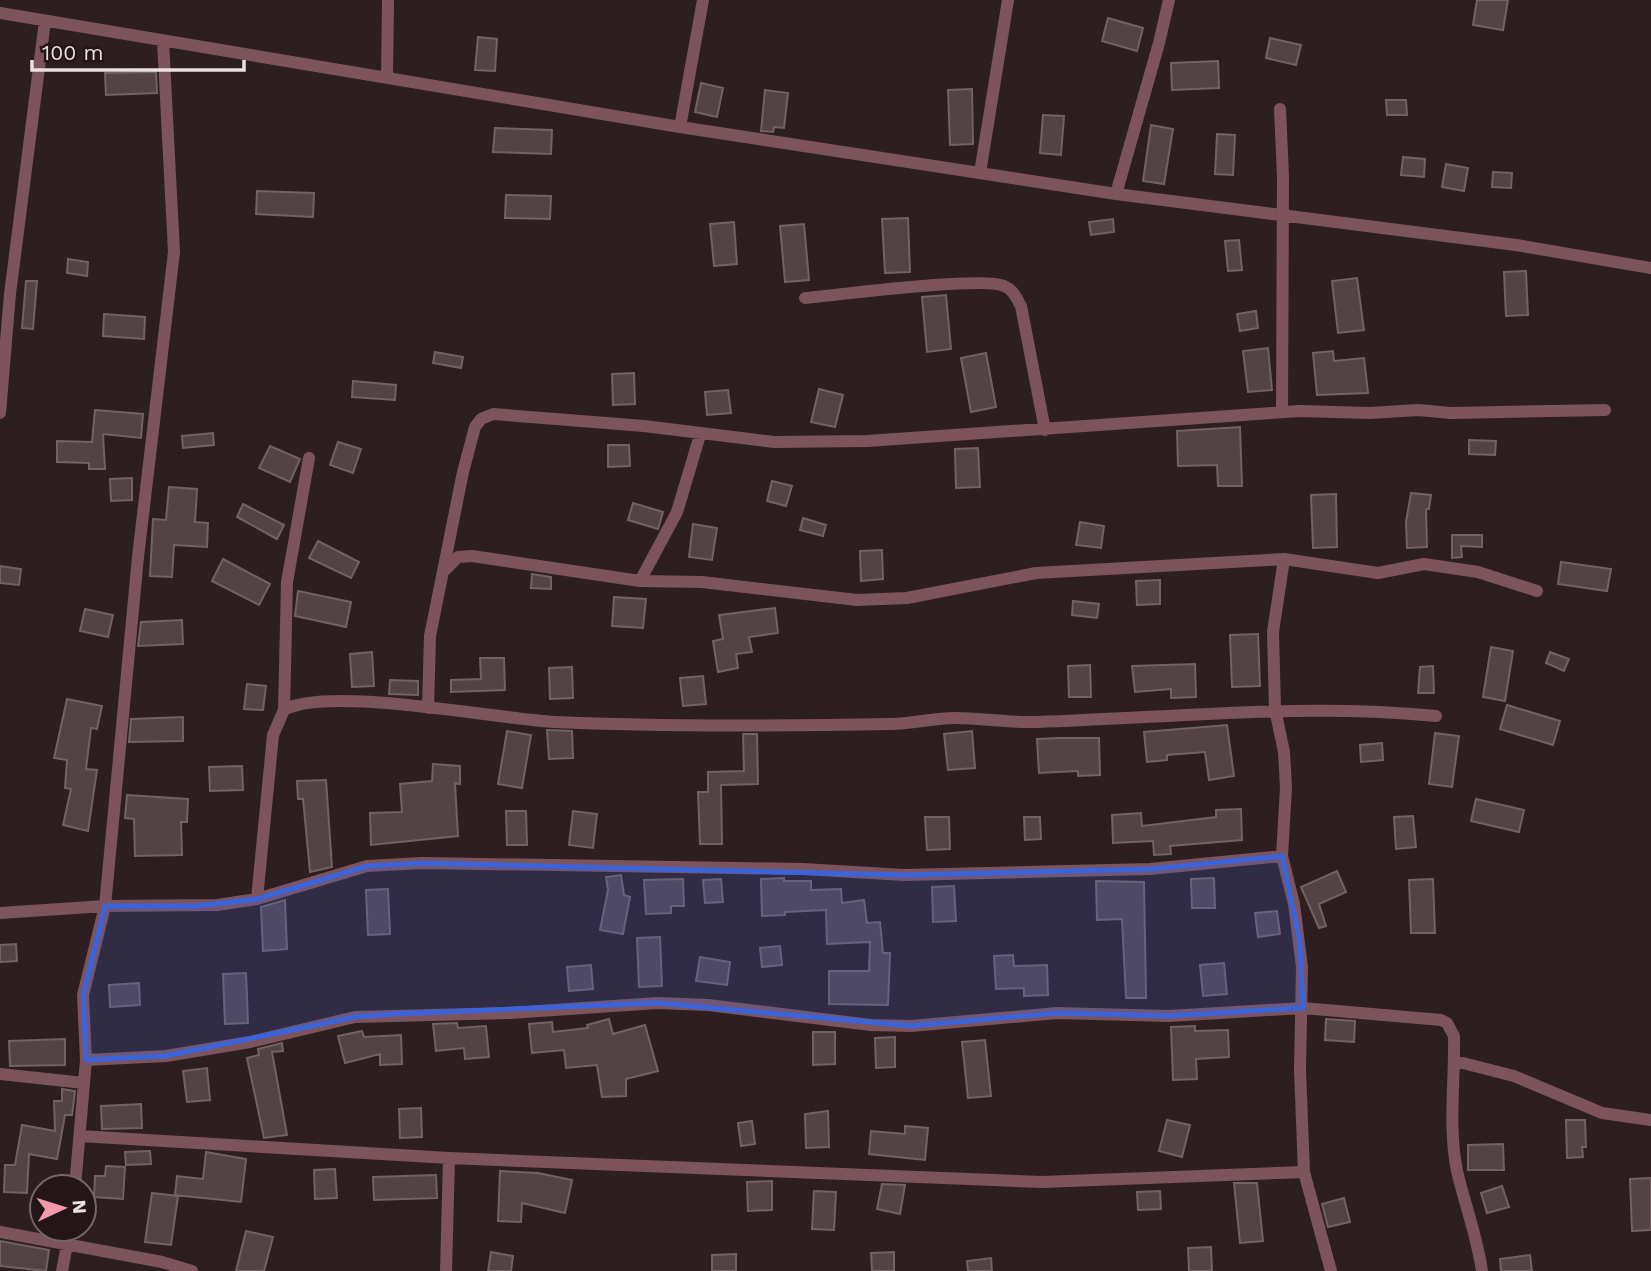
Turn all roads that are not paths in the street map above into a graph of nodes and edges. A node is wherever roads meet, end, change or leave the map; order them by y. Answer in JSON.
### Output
{"nodes":[{"id":1,"x":388,"y":0,"type":"edge"},
{"id":2,"x":703,"y":0,"type":"edge"},
{"id":3,"x":1008,"y":0,"type":"edge"},
{"id":4,"x":1169,"y":0,"type":"edge"},
{"id":5,"x":0,"y":13,"type":"edge"},
{"id":6,"x":45,"y":21,"type":"junction"},
{"id":7,"x":163,"y":41,"type":"junction"},
{"id":8,"x":387,"y":78,"type":"junction"},
{"id":9,"x":1280,"y":109,"type":"dead end"},
{"id":10,"x":680,"y":127,"type":"junction"},
{"id":11,"x":980,"y":173,"type":"junction"},
{"id":12,"x":1116,"y":194,"type":"junction"},
{"id":13,"x":1282,"y":216,"type":"junction"},
{"id":14,"x":1651,"y":268,"type":"edge"},
{"id":15,"x":805,"y":298,"type":"dead end"},
{"id":16,"x":1,"y":399,"type":"edge"},
{"id":17,"x":1605,"y":410,"type":"dead end"},
{"id":18,"x":1282,"y":412,"type":"junction"},
{"id":19,"x":0,"y":413,"type":"edge"},
{"id":20,"x":1045,"y":430,"type":"junction"},
{"id":21,"x":700,"y":435,"type":"dead end"},
{"id":22,"x":309,"y":458,"type":"dead end"},
{"id":23,"x":1284,"y":559,"type":"junction"},
{"id":24,"x":443,"y":572,"type":"junction"},
{"id":25,"x":640,"y":581,"type":"junction"},
{"id":26,"x":1537,"y":592,"type":"dead end"},
{"id":27,"x":428,"y":708,"type":"junction"},
{"id":28,"x":1275,"y":709,"type":"junction"},
{"id":29,"x":284,"y":710,"type":"junction"},
{"id":30,"x":1436,"y":716,"type":"dead end"},
{"id":31,"x":1282,"y":856,"type":"junction"},
{"id":32,"x":257,"y":899,"type":"junction"},
{"id":33,"x":105,"y":905,"type":"junction"},
{"id":34,"x":0,"y":913,"type":"edge"},
{"id":35,"x":1303,"y":1009,"type":"junction"},
{"id":36,"x":86,"y":1060,"type":"junction"},
{"id":37,"x":1455,"y":1061,"type":"junction"},
{"id":38,"x":0,"y":1074,"type":"edge"},
{"id":39,"x":84,"y":1083,"type":"junction"},
{"id":40,"x":1651,"y":1120,"type":"edge"},
{"id":41,"x":80,"y":1136,"type":"junction"},
{"id":42,"x":449,"y":1158,"type":"junction"},
{"id":43,"x":1304,"y":1172,"type":"junction"},
{"id":44,"x":76,"y":1173,"type":"edge"},
{"id":45,"x":0,"y":1232,"type":"edge"},
{"id":46,"x":68,"y":1244,"type":"junction"},
{"id":47,"x":62,"y":1271,"type":"edge"},
{"id":48,"x":192,"y":1271,"type":"edge"},
{"id":49,"x":446,"y":1271,"type":"edge"},
{"id":50,"x":1331,"y":1271,"type":"edge"},
{"id":51,"x":1482,"y":1271,"type":"edge"}],
"edges":[{"from":1,"to":8,"type":"street"},
{"from":2,"to":10,"type":"street"},
{"from":3,"to":11,"type":"street"},
{"from":4,"to":12,"type":"street"},
{"from":5,"to":6,"type":"street"},
{"from":6,"to":7,"type":"street"},
{"from":6,"to":16,"type":"street"},
{"from":7,"to":8,"type":"street"},
{"from":7,"to":33,"type":"street"},
{"from":8,"to":10,"type":"street"},
{"from":9,"to":13,"type":"street"},
{"from":10,"to":11,"type":"street"},
{"from":11,"to":12,"type":"street"},
{"from":12,"to":13,"type":"street"},
{"from":13,"to":14,"type":"street"},
{"from":13,"to":18,"type":"street"},
{"from":15,"to":20,"type":"street"},
{"from":16,"to":19,"type":"street"},
{"from":17,"to":18,"type":"street"},
{"from":18,"to":20,"type":"street"},
{"from":20,"to":24,"type":"street"},
{"from":21,"to":25,"type":"street"},
{"from":22,"to":29,"type":"street"},
{"from":23,"to":25,"type":"street"},
{"from":23,"to":26,"type":"street"},
{"from":23,"to":28,"type":"street"},
{"from":24,"to":25,"type":"street"},
{"from":24,"to":27,"type":"street"},
{"from":27,"to":28,"type":"street"},
{"from":27,"to":29,"type":"street"},
{"from":28,"to":30,"type":"street"},
{"from":28,"to":31,"type":"street"},
{"from":29,"to":32,"type":"street"},
{"from":31,"to":32,"type":"street"},
{"from":31,"to":35,"type":"street"},
{"from":32,"to":33,"type":"street"},
{"from":33,"to":34,"type":"street"},
{"from":33,"to":36,"type":"street"},
{"from":35,"to":36,"type":"street"},
{"from":35,"to":37,"type":"street"},
{"from":35,"to":43,"type":"street"},
{"from":36,"to":39,"type":"street"},
{"from":37,"to":40,"type":"street"},
{"from":37,"to":51,"type":"street"},
{"from":38,"to":39,"type":"street"},
{"from":39,"to":41,"type":"street"},
{"from":41,"to":42,"type":"street"},
{"from":41,"to":44,"type":"street"},
{"from":42,"to":43,"type":"street"},
{"from":42,"to":49,"type":"street"},
{"from":43,"to":50,"type":"street"},
{"from":45,"to":46,"type":"street"},
{"from":46,"to":47,"type":"street"},
{"from":46,"to":48,"type":"street"}]}
